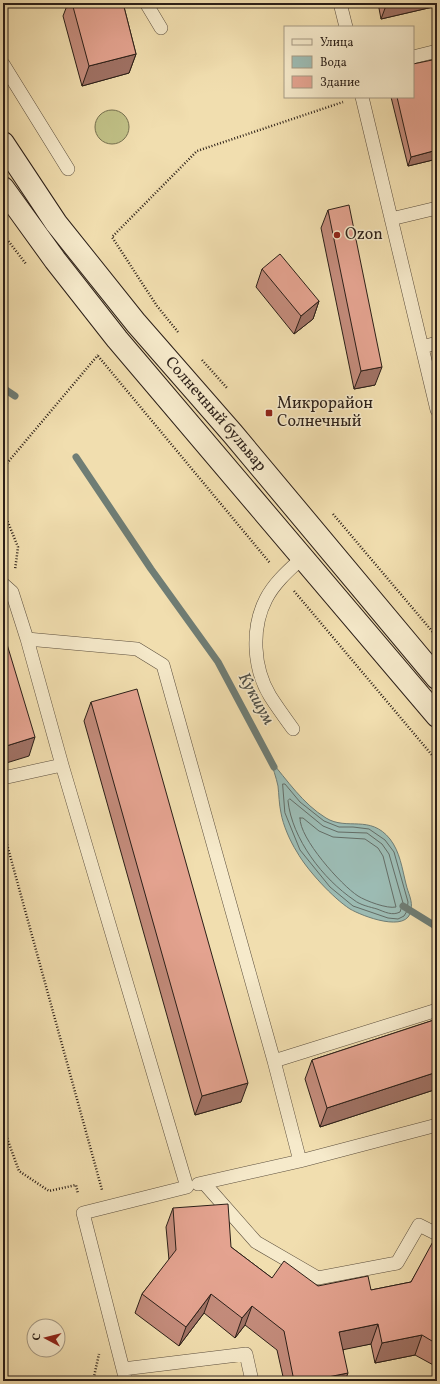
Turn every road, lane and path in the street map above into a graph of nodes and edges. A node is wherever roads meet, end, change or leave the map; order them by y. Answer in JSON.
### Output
{"nodes":[{"id":1,"x":146,"y":3,"type":"edge"},
{"id":2,"x":340,"y":3,"type":"edge"},
{"id":3,"x":346,"y":26,"type":"edge"},
{"id":4,"x":161,"y":28,"type":"dead end"},
{"id":5,"x":437,"y":51,"type":"edge"},
{"id":6,"x":414,"y":57,"type":"edge"},
{"id":7,"x":3,"y":64,"type":"edge"},
{"id":8,"x":362,"y":98,"type":"edge"},
{"id":9,"x":345,"y":102,"type":"dead end"},
{"id":10,"x":3,"y":143,"type":"edge"},
{"id":11,"x":68,"y":169,"type":"dead end"},
{"id":12,"x":3,"y":188,"type":"edge"},
{"id":13,"x":437,"y":208,"type":"edge"},
{"id":14,"x":392,"y":219,"type":"junction"},
{"id":15,"x":3,"y":234,"type":"edge"},
{"id":16,"x":27,"y":264,"type":"dead end"},
{"id":17,"x":179,"y":334,"type":"dead end"},
{"id":18,"x":437,"y":343,"type":"edge"},
{"id":19,"x":422,"y":347,"type":"junction"},
{"id":20,"x":93,"y":350,"type":"dead end"},
{"id":21,"x":98,"y":356,"type":"junction"},
{"id":22,"x":201,"y":359,"type":"dead end"},
{"id":23,"x":231,"y":393,"type":"dead end"},
{"id":24,"x":437,"y":410,"type":"edge"},
{"id":25,"x":3,"y":468,"type":"edge"},
{"id":26,"x":3,"y":489,"type":"edge"},
{"id":27,"x":329,"y":509,"type":"dead end"},
{"id":28,"x":320,"y":540,"type":"junction"},
{"id":29,"x":302,"y":558,"type":"junction"},
{"id":30,"x":282,"y":577,"type":"junction"},
{"id":31,"x":7,"y":588,"type":"edge"},
{"id":32,"x":437,"y":637,"type":"edge"},
{"id":33,"x":27,"y":639,"type":"junction"},
{"id":34,"x":437,"y":678,"type":"edge"},
{"id":35,"x":437,"y":716,"type":"edge"},
{"id":36,"x":293,"y":729,"type":"dead end"},
{"id":37,"x":437,"y":761,"type":"edge"},
{"id":38,"x":62,"y":765,"type":"junction"},
{"id":39,"x":3,"y":778,"type":"edge"},
{"id":40,"x":3,"y":830,"type":"edge"},
{"id":41,"x":437,"y":1010,"type":"edge"},
{"id":42,"x":274,"y":1061,"type":"junction"},
{"id":43,"x":437,"y":1125,"type":"edge"},
{"id":44,"x":3,"y":1127,"type":"edge"},
{"id":45,"x":300,"y":1161,"type":"junction"},
{"id":46,"x":204,"y":1183,"type":"junction"},
{"id":47,"x":187,"y":1187,"type":"junction"},
{"id":48,"x":107,"y":1207,"type":"junction"},
{"id":49,"x":83,"y":1213,"type":"junction"},
{"id":50,"x":437,"y":1234,"type":"edge"},
{"id":51,"x":125,"y":1375,"type":"edge"},
{"id":52,"x":252,"y":1381,"type":"edge"}],
"edges":[{"from":1,"to":4,"type":"lane"},
{"from":2,"to":3,"type":"lane"},
{"from":5,"to":6,"type":"lane"},
{"from":7,"to":11,"type":"lane"},
{"from":8,"to":14,"type":"lane"},
{"from":9,"to":17,"type":"path"},
{"from":10,"to":28,"type":"street","name":"Солнечный бульвар"},
{"from":12,"to":29,"type":"street","name":"Солнечный бульвар"},
{"from":13,"to":14,"type":"lane"},
{"from":14,"to":19,"type":"lane"},
{"from":15,"to":16,"type":"path"},
{"from":18,"to":19,"type":"lane"},
{"from":19,"to":24,"type":"lane"},
{"from":20,"to":21,"type":"path"},
{"from":21,"to":25,"type":"path"},
{"from":21,"to":30,"type":"path"},
{"from":22,"to":23,"type":"path"},
{"from":26,"to":31,"type":"path"},
{"from":27,"to":32,"type":"path"},
{"from":28,"to":29,"type":"street"},
{"from":28,"to":34,"type":"street","name":"Солнечный бульвар"},
{"from":29,"to":30,"type":"lane"},
{"from":29,"to":35,"type":"street","name":"Солнечный бульвар"},
{"from":30,"to":36,"type":"lane"},
{"from":30,"to":37,"type":"path"},
{"from":31,"to":33,"type":"lane"},
{"from":33,"to":38,"type":"lane"},
{"from":33,"to":42,"type":"lane"},
{"from":38,"to":39,"type":"lane"},
{"from":38,"to":47,"type":"lane"},
{"from":40,"to":48,"type":"path"},
{"from":41,"to":42,"type":"lane"},
{"from":42,"to":45,"type":"lane"},
{"from":43,"to":45,"type":"lane"},
{"from":44,"to":49,"type":"path"},
{"from":45,"to":46,"type":"lane"},
{"from":46,"to":47,"type":"lane"},
{"from":46,"to":50,"type":"lane"},
{"from":47,"to":48,"type":"lane"},
{"from":48,"to":49,"type":"lane"},
{"from":49,"to":51,"type":"lane"},
{"from":51,"to":52,"type":"lane"}]}
